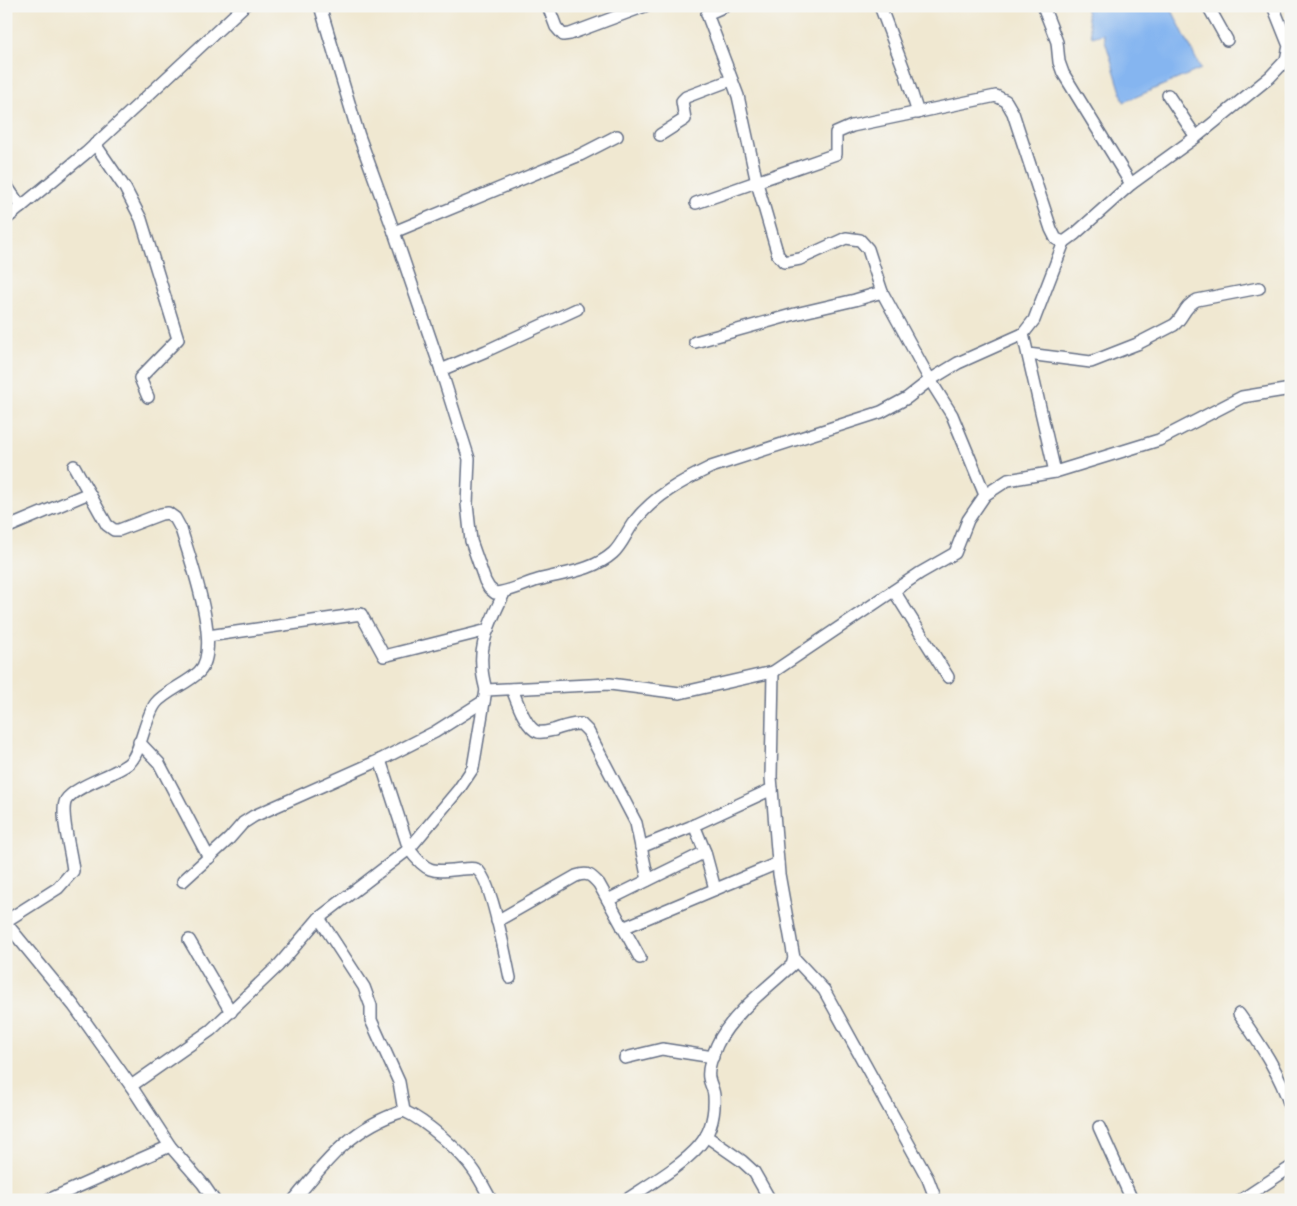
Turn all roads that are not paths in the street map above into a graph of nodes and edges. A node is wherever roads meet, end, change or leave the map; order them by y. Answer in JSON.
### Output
{"nodes":[{"id":1,"x":244,"y":6,"type":"edge"},
{"id":2,"x":320,"y":6,"type":"edge"},
{"id":3,"x":548,"y":6,"type":"edge"},
{"id":4,"x":645,"y":6,"type":"edge"},
{"id":5,"x":725,"y":6,"type":"edge"},
{"id":6,"x":880,"y":6,"type":"edge"},
{"id":7,"x":1043,"y":6,"type":"edge"},
{"id":8,"x":1208,"y":6,"type":"edge"},
{"id":9,"x":1273,"y":6,"type":"edge"},
{"id":10,"x":705,"y":10,"type":"edge"},
{"id":11,"x":1227,"y":40,"type":"dead end"},
{"id":12,"x":1290,"y":45,"type":"edge"},
{"id":13,"x":731,"y":80,"type":"junction"},
{"id":14,"x":1168,"y":95,"type":"dead end"},
{"id":15,"x":918,"y":113,"type":"junction"},
{"id":16,"x":660,"y":135,"type":"dead end"},
{"id":17,"x":617,"y":136,"type":"dead end"},
{"id":18,"x":1196,"y":137,"type":"junction"},
{"id":19,"x":95,"y":144,"type":"junction"},
{"id":20,"x":756,"y":183,"type":"junction"},
{"id":21,"x":1131,"y":184,"type":"junction"},
{"id":22,"x":6,"y":185,"type":"edge"},
{"id":23,"x":696,"y":203,"type":"dead end"},
{"id":24,"x":21,"y":207,"type":"junction"},
{"id":25,"x":6,"y":219,"type":"edge"},
{"id":26,"x":394,"y":232,"type":"junction"},
{"id":27,"x":1064,"y":242,"type":"junction"},
{"id":28,"x":1259,"y":288,"type":"dead end"},
{"id":29,"x":882,"y":292,"type":"junction"},
{"id":30,"x":577,"y":309,"type":"dead end"},
{"id":31,"x":1023,"y":334,"type":"junction"},
{"id":32,"x":695,"y":342,"type":"dead end"},
{"id":33,"x":1028,"y":354,"type":"junction"},
{"id":34,"x":441,"y":370,"type":"junction"},
{"id":35,"x":930,"y":380,"type":"junction"},
{"id":36,"x":1291,"y":389,"type":"edge"},
{"id":37,"x":148,"y":397,"type":"dead end"},
{"id":38,"x":74,"y":466,"type":"dead end"},
{"id":39,"x":1055,"y":472,"type":"junction"},
{"id":40,"x":89,"y":493,"type":"junction"},
{"id":41,"x":985,"y":495,"type":"junction"},
{"id":42,"x":6,"y":528,"type":"edge"},
{"id":43,"x":894,"y":591,"type":"junction"},
{"id":44,"x":504,"y":593,"type":"junction"},
{"id":45,"x":488,"y":630,"type":"junction"},
{"id":46,"x":208,"y":636,"type":"junction"},
{"id":47,"x":773,"y":672,"type":"junction"},
{"id":48,"x":948,"y":677,"type":"dead end"},
{"id":49,"x":512,"y":689,"type":"junction"},
{"id":50,"x":485,"y":695,"type":"junction"},
{"id":51,"x":139,"y":742,"type":"junction"},
{"id":52,"x":380,"y":760,"type":"junction"},
{"id":53,"x":772,"y":789,"type":"junction"},
{"id":54,"x":694,"y":825,"type":"junction"},
{"id":55,"x":641,"y":847,"type":"junction"},
{"id":56,"x":409,"y":850,"type":"junction"},
{"id":57,"x":705,"y":852,"type":"junction"},
{"id":58,"x":209,"y":858,"type":"junction"},
{"id":59,"x":778,"y":863,"type":"junction"},
{"id":60,"x":648,"y":880,"type":"junction"},
{"id":61,"x":183,"y":881,"type":"dead end"},
{"id":62,"x":716,"y":889,"type":"junction"},
{"id":63,"x":608,"y":900,"type":"junction"},
{"id":64,"x":319,"y":918,"type":"junction"},
{"id":65,"x":497,"y":921,"type":"junction"},
{"id":66,"x":6,"y":922,"type":"edge"},
{"id":67,"x":623,"y":928,"type":"junction"},
{"id":68,"x":189,"y":940,"type":"dead end"},
{"id":69,"x":640,"y":958,"type":"dead end"},
{"id":70,"x":794,"y":958,"type":"junction"},
{"id":71,"x":510,"y":978,"type":"dead end"},
{"id":72,"x":230,"y":1012,"type":"junction"},
{"id":73,"x":1239,"y":1014,"type":"dead end"},
{"id":74,"x":713,"y":1057,"type":"junction"},
{"id":75,"x":625,"y":1058,"type":"dead end"},
{"id":76,"x":131,"y":1086,"type":"junction"},
{"id":77,"x":1291,"y":1108,"type":"edge"},
{"id":78,"x":404,"y":1111,"type":"junction"},
{"id":79,"x":1099,"y":1127,"type":"dead end"},
{"id":80,"x":706,"y":1136,"type":"junction"},
{"id":81,"x":170,"y":1146,"type":"junction"},
{"id":82,"x":1291,"y":1167,"type":"edge"},
{"id":83,"x":212,"y":1199,"type":"edge"},
{"id":84,"x":934,"y":1199,"type":"edge"},
{"id":85,"x":48,"y":1200,"type":"edge"},
{"id":86,"x":294,"y":1200,"type":"edge"},
{"id":87,"x":491,"y":1200,"type":"edge"},
{"id":88,"x":626,"y":1200,"type":"edge"},
{"id":89,"x":770,"y":1200,"type":"edge"},
{"id":90,"x":1132,"y":1200,"type":"edge"},
{"id":91,"x":1241,"y":1200,"type":"edge"}],
"edges":[{"from":1,"to":19,"type":"street"},
{"from":2,"to":26,"type":"street"},
{"from":3,"to":4,"type":"street"},
{"from":5,"to":10,"type":"street"},
{"from":6,"to":15,"type":"street"},
{"from":7,"to":21,"type":"street"},
{"from":8,"to":11,"type":"street"},
{"from":9,"to":12,"type":"street"},
{"from":10,"to":13,"type":"street"},
{"from":12,"to":18,"type":"street"},
{"from":13,"to":16,"type":"street"},
{"from":13,"to":20,"type":"street"},
{"from":14,"to":18,"type":"street"},
{"from":15,"to":20,"type":"street"},
{"from":15,"to":27,"type":"street"},
{"from":17,"to":26,"type":"street"},
{"from":18,"to":21,"type":"street"},
{"from":19,"to":24,"type":"street"},
{"from":19,"to":37,"type":"street"},
{"from":20,"to":23,"type":"street"},
{"from":20,"to":29,"type":"street"},
{"from":21,"to":27,"type":"street"},
{"from":22,"to":24,"type":"street"},
{"from":24,"to":25,"type":"street"},
{"from":26,"to":34,"type":"street"},
{"from":27,"to":31,"type":"street"},
{"from":28,"to":33,"type":"street"},
{"from":29,"to":32,"type":"street"},
{"from":29,"to":35,"type":"street"},
{"from":30,"to":34,"type":"street"},
{"from":31,"to":33,"type":"street"},
{"from":31,"to":35,"type":"street"},
{"from":33,"to":39,"type":"street"},
{"from":34,"to":44,"type":"street"},
{"from":35,"to":41,"type":"street"},
{"from":35,"to":44,"type":"street"},
{"from":36,"to":39,"type":"street"},
{"from":38,"to":40,"type":"street"},
{"from":39,"to":41,"type":"street"},
{"from":40,"to":42,"type":"street"},
{"from":40,"to":46,"type":"street"},
{"from":41,"to":43,"type":"street"},
{"from":43,"to":47,"type":"street"},
{"from":43,"to":48,"type":"street"},
{"from":44,"to":45,"type":"street"},
{"from":45,"to":46,"type":"street"},
{"from":45,"to":50,"type":"street"},
{"from":46,"to":51,"type":"street"},
{"from":47,"to":49,"type":"street"},
{"from":47,"to":53,"type":"street"},
{"from":49,"to":50,"type":"street"},
{"from":49,"to":55,"type":"street"},
{"from":50,"to":52,"type":"street"},
{"from":50,"to":56,"type":"street"},
{"from":51,"to":58,"type":"street"},
{"from":51,"to":66,"type":"street"},
{"from":52,"to":56,"type":"street"},
{"from":52,"to":58,"type":"street"},
{"from":53,"to":54,"type":"street"},
{"from":53,"to":59,"type":"street"},
{"from":54,"to":55,"type":"street"},
{"from":54,"to":57,"type":"street"},
{"from":55,"to":60,"type":"street"},
{"from":56,"to":64,"type":"street"},
{"from":56,"to":65,"type":"street"},
{"from":57,"to":60,"type":"street"},
{"from":57,"to":62,"type":"street"},
{"from":58,"to":61,"type":"street"},
{"from":59,"to":62,"type":"street"},
{"from":59,"to":70,"type":"street"},
{"from":60,"to":63,"type":"street"},
{"from":62,"to":67,"type":"street"},
{"from":63,"to":65,"type":"street"},
{"from":63,"to":67,"type":"street"},
{"from":64,"to":72,"type":"street"},
{"from":64,"to":78,"type":"street"},
{"from":65,"to":71,"type":"street"},
{"from":66,"to":76,"type":"street"},
{"from":67,"to":69,"type":"street"},
{"from":68,"to":72,"type":"street"},
{"from":70,"to":74,"type":"street"},
{"from":70,"to":84,"type":"street"},
{"from":72,"to":76,"type":"street"},
{"from":73,"to":77,"type":"street"},
{"from":74,"to":75,"type":"street"},
{"from":74,"to":80,"type":"street"},
{"from":76,"to":81,"type":"street"},
{"from":78,"to":86,"type":"street"},
{"from":78,"to":87,"type":"street"},
{"from":79,"to":90,"type":"street"},
{"from":80,"to":88,"type":"street"},
{"from":80,"to":89,"type":"street"},
{"from":81,"to":83,"type":"street"},
{"from":81,"to":85,"type":"street"},
{"from":82,"to":91,"type":"street"}]}
